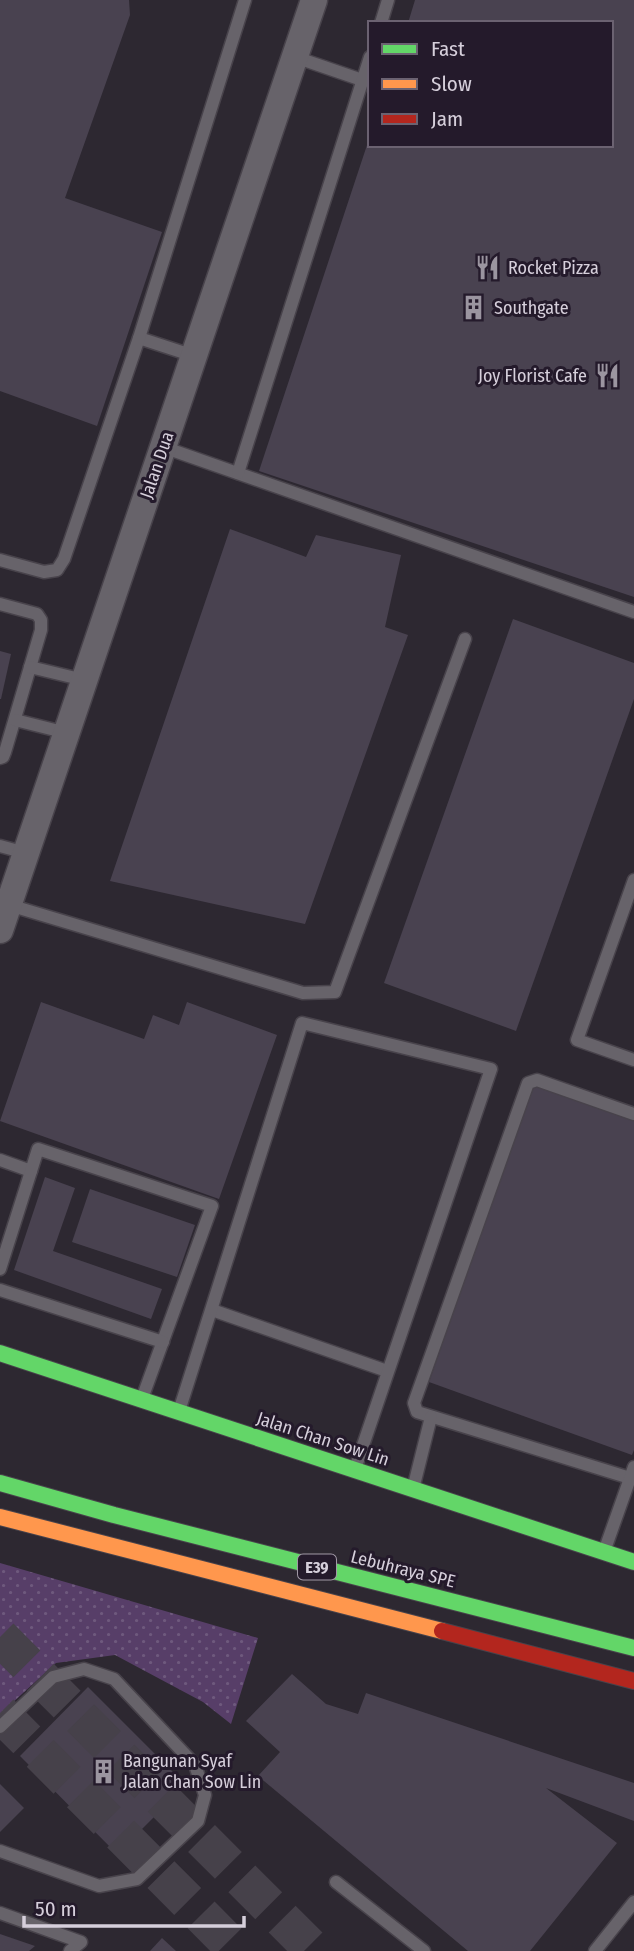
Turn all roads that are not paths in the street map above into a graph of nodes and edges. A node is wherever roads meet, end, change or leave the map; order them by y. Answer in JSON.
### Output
{"nodes":[{"id":1,"x":245,"y":0,"type":"edge"},
{"id":2,"x":314,"y":0,"type":"edge"},
{"id":3,"x":388,"y":0,"type":"edge"},
{"id":4,"x":382,"y":21,"type":"edge"},
{"id":5,"x":295,"y":57,"type":"junction"},
{"id":6,"x":368,"y":63,"type":"edge"},
{"id":7,"x":362,"y":80,"type":"junction"},
{"id":8,"x":139,"y":338,"type":"junction"},
{"id":9,"x":194,"y":356,"type":"junction"},
{"id":10,"x":163,"y":447,"type":"junction"},
{"id":11,"x":238,"y":473,"type":"junction"},
{"id":12,"x":0,"y":560,"type":"edge"},
{"id":13,"x":0,"y":604,"type":"edge"},
{"id":14,"x":634,"y":612,"type":"edge"},
{"id":15,"x":465,"y":639,"type":"dead end"},
{"id":16,"x":30,"y":667,"type":"junction"},
{"id":17,"x":85,"y":680,"type":"junction"},
{"id":18,"x":15,"y":720,"type":"junction"},
{"id":19,"x":66,"y":733,"type":"junction"},
{"id":20,"x":0,"y":758,"type":"edge"},
{"id":21,"x":0,"y":846,"type":"edge"},
{"id":22,"x":26,"y":853,"type":"junction"},
{"id":23,"x":634,"y":880,"type":"edge"},
{"id":24,"x":9,"y":905,"type":"junction"},
{"id":25,"x":0,"y":930,"type":"edge"},
{"id":26,"x":634,"y":1060,"type":"edge"},
{"id":27,"x":634,"y":1114,"type":"edge"},
{"id":28,"x":0,"y":1160,"type":"edge"},
{"id":29,"x":31,"y":1171,"type":"junction"},
{"id":30,"x":0,"y":1269,"type":"edge"},
{"id":31,"x":0,"y":1290,"type":"edge"},
{"id":32,"x":212,"y":1310,"type":"junction"},
{"id":33,"x":163,"y":1342,"type":"junction"},
{"id":34,"x":0,"y":1353,"type":"edge"},
{"id":35,"x":387,"y":1371,"type":"junction"},
{"id":36,"x":142,"y":1400,"type":"junction"},
{"id":37,"x":178,"y":1412,"type":"junction"},
{"id":38,"x":431,"y":1416,"type":"junction"},
{"id":39,"x":354,"y":1470,"type":"junction"},
{"id":40,"x":632,"y":1472,"type":"edge"},
{"id":41,"x":0,"y":1483,"type":"edge"},
{"id":42,"x":413,"y":1489,"type":"junction"},
{"id":43,"x":0,"y":1517,"type":"edge"},
{"id":44,"x":604,"y":1552,"type":"junction"},
{"id":45,"x":634,"y":1562,"type":"edge"},
{"id":46,"x":634,"y":1648,"type":"edge"},
{"id":47,"x":634,"y":1681,"type":"edge"},
{"id":48,"x":0,"y":1727,"type":"edge"},
{"id":49,"x":0,"y":1851,"type":"edge"},
{"id":50,"x":336,"y":1882,"type":"dead end"},
{"id":51,"x":634,"y":1902,"type":"edge"},
{"id":52,"x":0,"y":1913,"type":"edge"},
{"id":53,"x":597,"y":1950,"type":"edge"},
{"id":54,"x":70,"y":1951,"type":"edge"},
{"id":55,"x":424,"y":1951,"type":"edge"}],
"edges":[{"from":1,"to":8,"type":"lane"},
{"from":2,"to":5,"type":"street","name":"Jalan Dua"},
{"from":3,"to":4,"type":"lane"},
{"from":5,"to":7,"type":"lane"},
{"from":5,"to":9,"type":"street","name":"Jalan Dua"},
{"from":6,"to":7,"type":"lane"},
{"from":7,"to":11,"type":"lane"},
{"from":8,"to":9,"type":"lane"},
{"from":8,"to":12,"type":"lane"},
{"from":9,"to":10,"type":"street","name":"Jalan Dua"},
{"from":10,"to":11,"type":"lane"},
{"from":10,"to":17,"type":"street","name":"Jalan Dua"},
{"from":11,"to":14,"type":"lane"},
{"from":13,"to":16,"type":"lane"},
{"from":15,"to":24,"type":"lane"},
{"from":16,"to":17,"type":"lane"},
{"from":16,"to":18,"type":"lane"},
{"from":17,"to":19,"type":"street","name":"Jalan Dua"},
{"from":18,"to":19,"type":"lane"},
{"from":18,"to":20,"type":"lane"},
{"from":19,"to":22,"type":"street","name":"Jalan Dua"},
{"from":21,"to":22,"type":"lane"},
{"from":22,"to":24,"type":"street","name":"Jalan Dua"},
{"from":23,"to":26,"type":"lane"},
{"from":24,"to":25,"type":"street","name":"Jalan Dua"},
{"from":27,"to":38,"type":"lane"},
{"from":28,"to":29,"type":"lane"},
{"from":29,"to":30,"type":"lane"},
{"from":29,"to":33,"type":"lane"},
{"from":31,"to":33,"type":"lane"},
{"from":32,"to":35,"type":"lane"},
{"from":32,"to":35,"type":"lane"},
{"from":32,"to":37,"type":"lane"},
{"from":33,"to":36,"type":"lane"},
{"from":34,"to":36,"type":"main road","name":"Jalan Chan Sow Lin"},
{"from":35,"to":39,"type":"lane"},
{"from":36,"to":37,"type":"main road","name":"Jalan Chan Sow Lin"},
{"from":37,"to":39,"type":"main road","name":"Jalan Chan Sow Lin"},
{"from":38,"to":40,"type":"lane"},
{"from":38,"to":42,"type":"lane"},
{"from":39,"to":42,"type":"main road","name":"Jalan Chan Sow Lin"},
{"from":40,"to":44,"type":"lane"},
{"from":41,"to":46,"type":"main road","name":"Lebuhraya SPE","number":"E39"},
{"from":42,"to":44,"type":"main road","name":"Jalan Chan Sow Lin"},
{"from":43,"to":47,"type":"main road","number":"E39"},
{"from":44,"to":45,"type":"main road","name":"Jalan Chan Sow Lin"},
{"from":48,"to":49,"type":"lane"},
{"from":50,"to":55,"type":"lane"},
{"from":51,"to":53,"type":"lane"},
{"from":52,"to":54,"type":"lane"}]}
